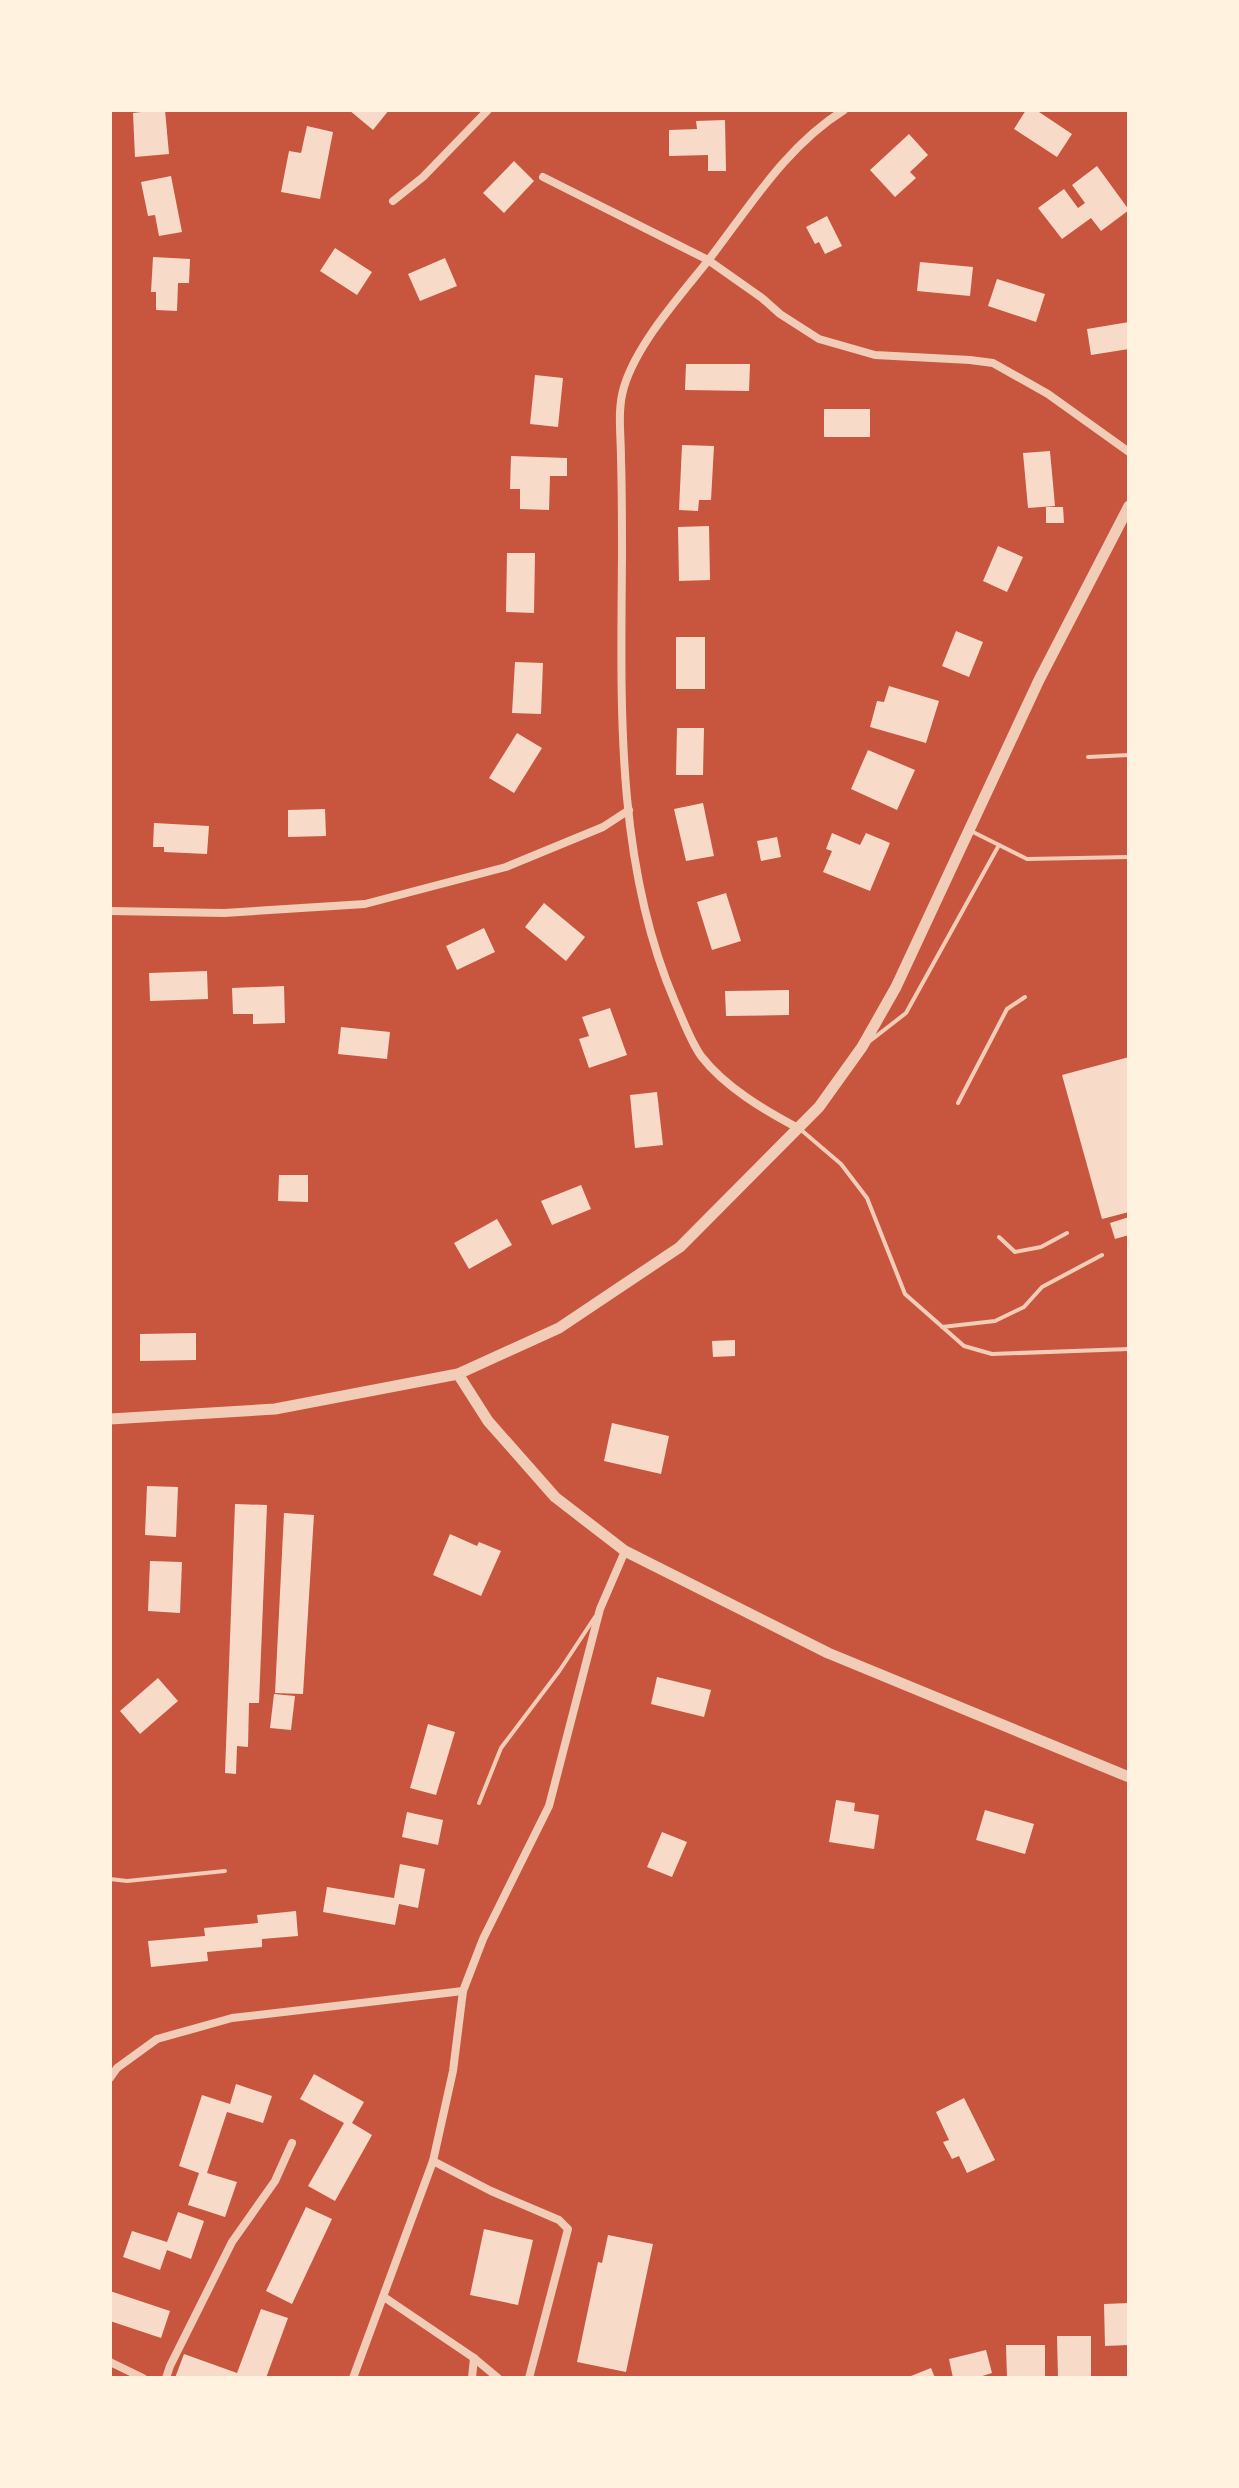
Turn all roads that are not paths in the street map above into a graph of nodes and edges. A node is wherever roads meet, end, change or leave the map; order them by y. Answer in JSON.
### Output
{"nodes":[{"id":1,"x":488,"y":110,"type":"edge"},
{"id":2,"x":844,"y":110,"type":"edge"},
{"id":3,"x":543,"y":177,"type":"dead end"},
{"id":4,"x":393,"y":201,"type":"dead end"},
{"id":5,"x":708,"y":260,"type":"junction"},
{"id":6,"x":1129,"y":452,"type":"edge"},
{"id":7,"x":1129,"y":506,"type":"edge"},
{"id":8,"x":1129,"y":755,"type":"edge"},
{"id":9,"x":1088,"y":757,"type":"dead end"},
{"id":10,"x":629,"y":810,"type":"junction"},
{"id":11,"x":969,"y":830,"type":"junction"},
{"id":12,"x":999,"y":845,"type":"junction"},
{"id":13,"x":1129,"y":857,"type":"edge"},
{"id":14,"x":110,"y":911,"type":"edge"},
{"id":15,"x":1025,"y":997,"type":"dead end"},
{"id":16,"x":862,"y":1047,"type":"junction"},
{"id":17,"x":958,"y":1103,"type":"dead end"},
{"id":18,"x":798,"y":1128,"type":"junction"},
{"id":19,"x":1067,"y":1233,"type":"dead end"},
{"id":20,"x":999,"y":1237,"type":"dead end"},
{"id":21,"x":1102,"y":1255,"type":"dead end"},
{"id":22,"x":942,"y":1327,"type":"junction"},
{"id":23,"x":1129,"y":1349,"type":"edge"},
{"id":24,"x":458,"y":1374,"type":"junction"},
{"id":25,"x":110,"y":1419,"type":"edge"},
{"id":26,"x":625,"y":1551,"type":"junction"},
{"id":27,"x":600,"y":1609,"type":"junction"},
{"id":28,"x":1129,"y":1777,"type":"edge"},
{"id":29,"x":479,"y":1803,"type":"dead end"},
{"id":30,"x":225,"y":1871,"type":"dead end"},
{"id":31,"x":110,"y":1879,"type":"edge"},
{"id":32,"x":463,"y":1991,"type":"junction"},
{"id":33,"x":110,"y":2078,"type":"edge"},
{"id":34,"x":292,"y":2143,"type":"dead end"},
{"id":35,"x":433,"y":2161,"type":"junction"},
{"id":36,"x":384,"y":2297,"type":"junction"},
{"id":37,"x":474,"y":2358,"type":"junction"},
{"id":38,"x":110,"y":2362,"type":"edge"},
{"id":39,"x":143,"y":2378,"type":"edge"},
{"id":40,"x":166,"y":2378,"type":"edge"},
{"id":41,"x":353,"y":2378,"type":"edge"},
{"id":42,"x":472,"y":2378,"type":"edge"},
{"id":43,"x":498,"y":2378,"type":"edge"},
{"id":44,"x":529,"y":2378,"type":"edge"}],
"edges":[{"from":1,"to":4,"type":"street"},
{"from":2,"to":5,"type":"street"},
{"from":3,"to":5,"type":"street"},
{"from":5,"to":6,"type":"street"},
{"from":5,"to":10,"type":"street"},
{"from":7,"to":11,"type":"street"},
{"from":8,"to":9,"type":"lane"},
{"from":10,"to":14,"type":"street"},
{"from":10,"to":18,"type":"street"},
{"from":11,"to":12,"type":"lane"},
{"from":11,"to":16,"type":"street"},
{"from":12,"to":13,"type":"lane"},
{"from":12,"to":16,"type":"lane"},
{"from":15,"to":17,"type":"lane"},
{"from":16,"to":18,"type":"street"},
{"from":18,"to":22,"type":"lane"},
{"from":18,"to":24,"type":"street"},
{"from":19,"to":20,"type":"lane"},
{"from":21,"to":22,"type":"lane"},
{"from":22,"to":23,"type":"lane"},
{"from":24,"to":25,"type":"street"},
{"from":24,"to":26,"type":"street"},
{"from":26,"to":27,"type":"street"},
{"from":26,"to":28,"type":"street"},
{"from":27,"to":29,"type":"lane"},
{"from":27,"to":32,"type":"street"},
{"from":30,"to":31,"type":"lane"},
{"from":32,"to":33,"type":"street"},
{"from":32,"to":35,"type":"street"},
{"from":34,"to":40,"type":"street"},
{"from":35,"to":36,"type":"street"},
{"from":35,"to":44,"type":"street"},
{"from":36,"to":37,"type":"street"},
{"from":36,"to":41,"type":"street"},
{"from":37,"to":42,"type":"street"},
{"from":37,"to":43,"type":"street"},
{"from":38,"to":39,"type":"street"}]}
